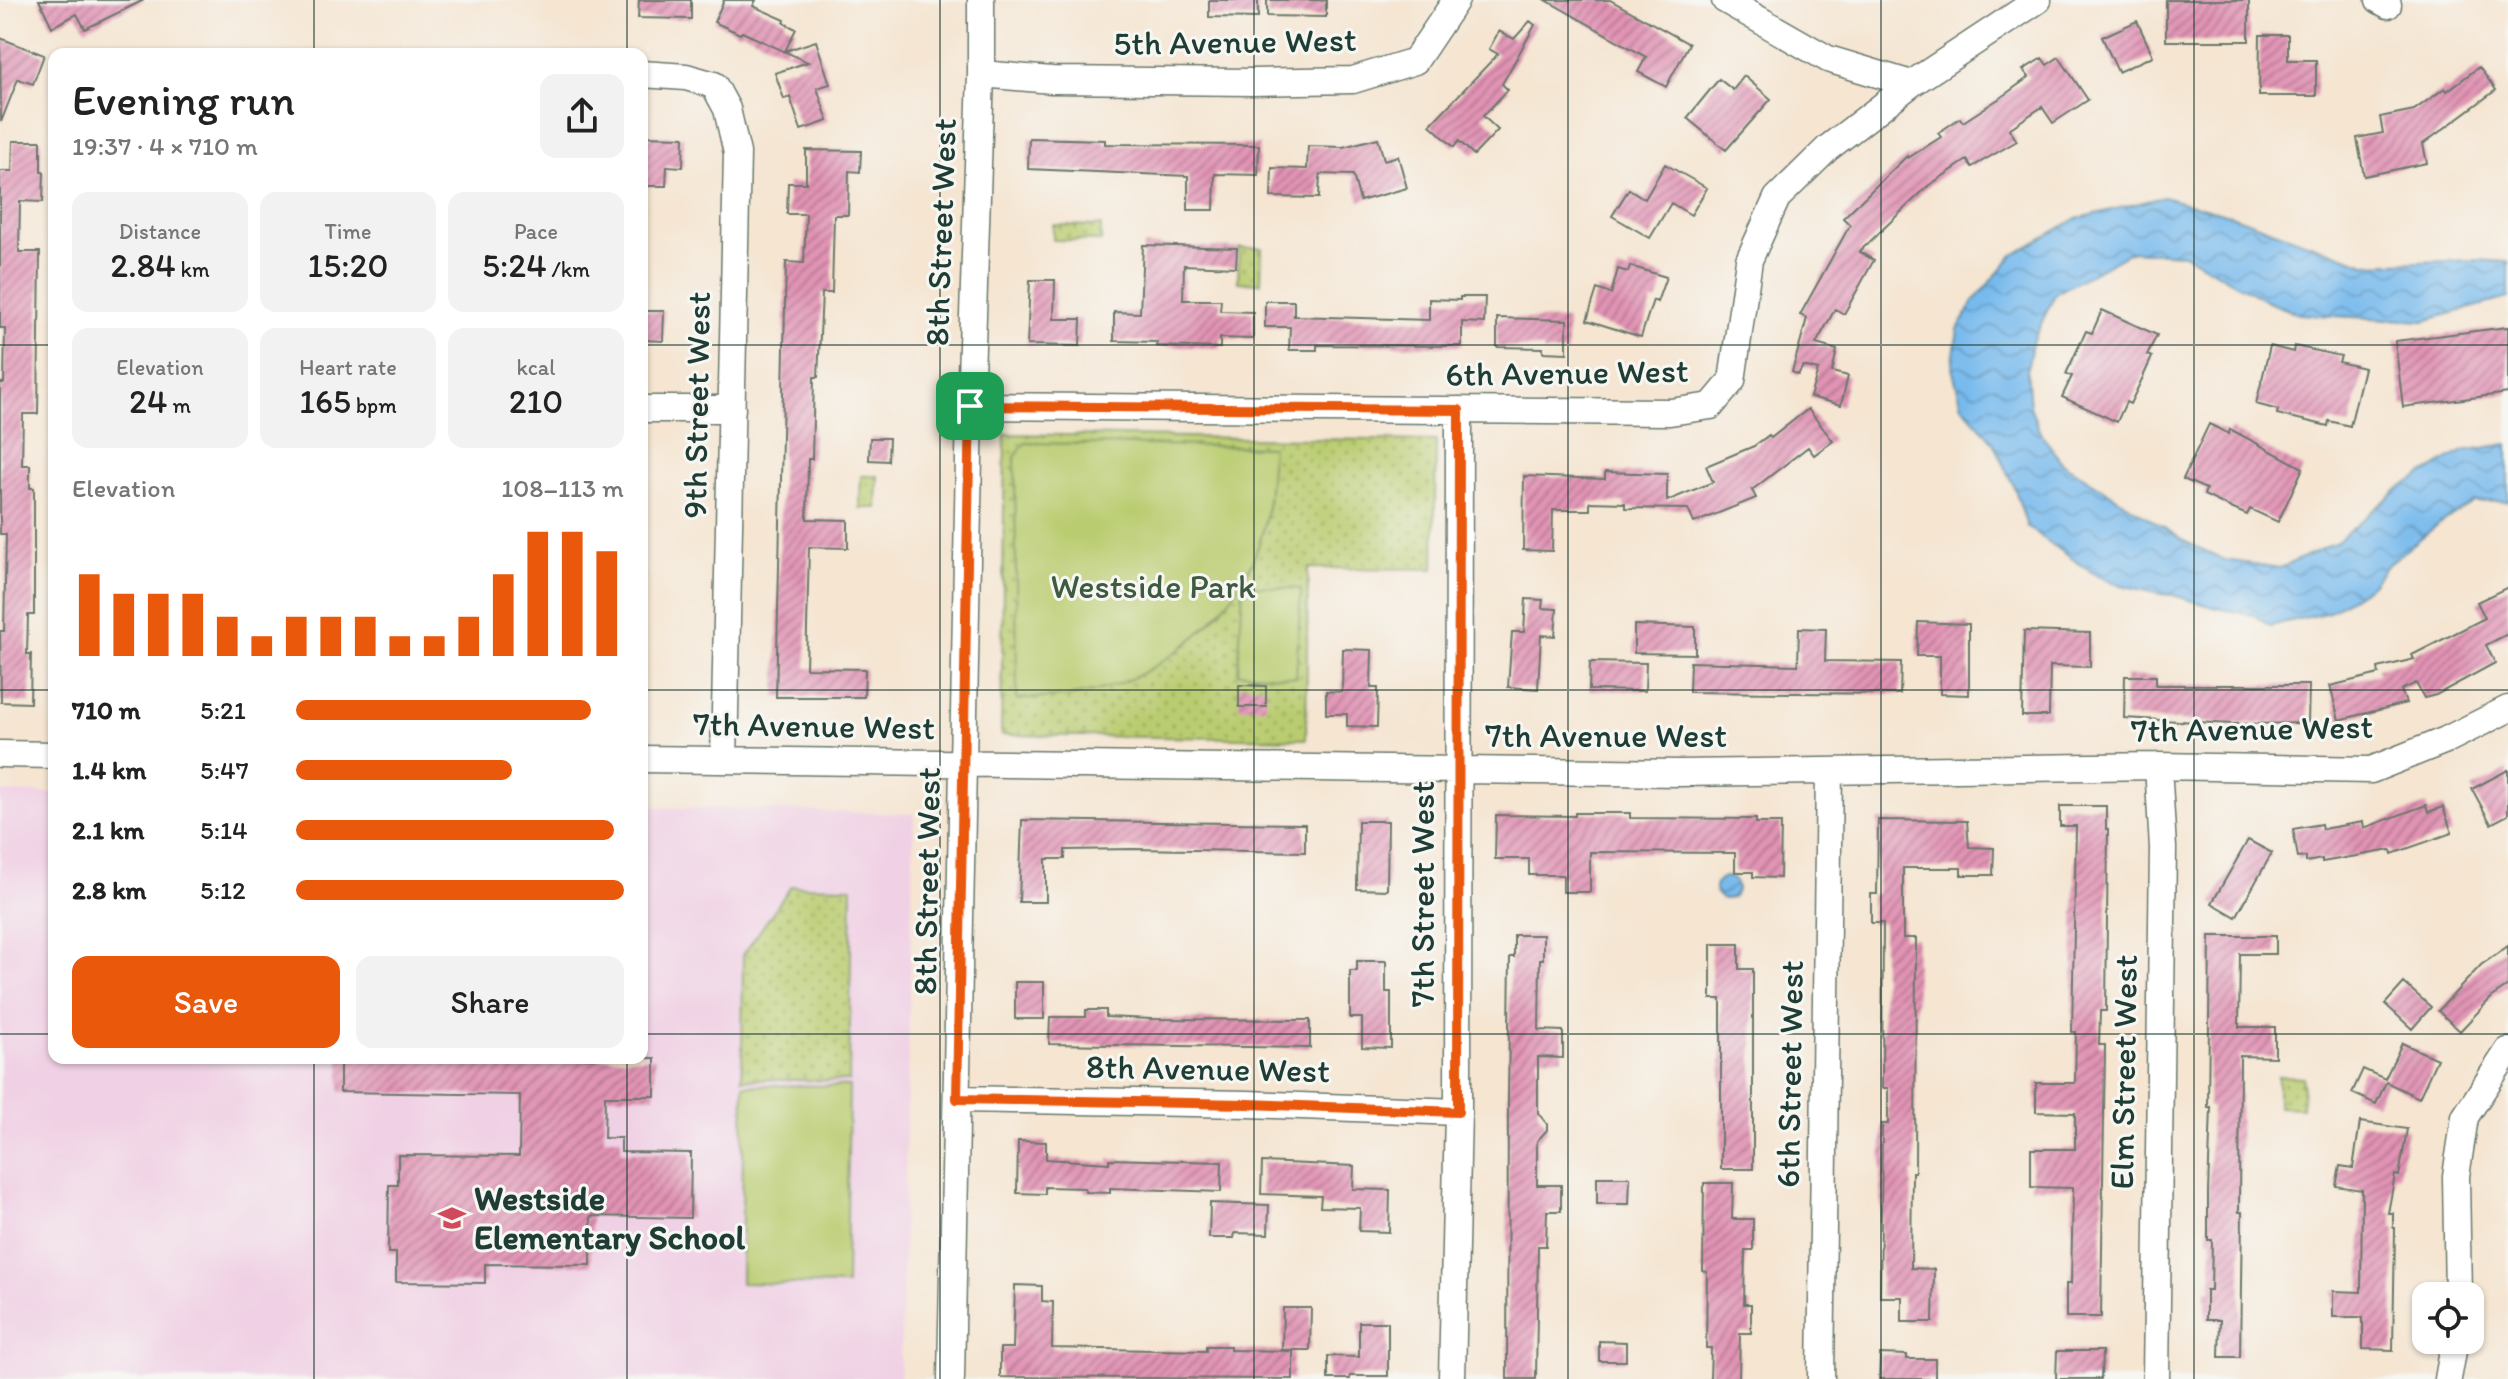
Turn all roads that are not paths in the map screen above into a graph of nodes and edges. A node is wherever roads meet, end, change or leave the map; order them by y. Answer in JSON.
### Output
{"nodes":[{"id":1,"x":981,"y":0,"type":"edge"},
{"id":2,"x":1456,"y":0,"type":"edge"},
{"id":3,"x":1725,"y":0,"type":"edge"},
{"id":4,"x":2038,"y":0,"type":"edge"},
{"id":5,"x":648,"y":74,"type":"edge"},
{"id":6,"x":981,"y":74,"type":"junction"},
{"id":7,"x":1911,"y":84,"type":"junction"},
{"id":8,"x":970,"y":406,"type":"junction"},
{"id":9,"x":648,"y":409,"type":"edge"},
{"id":10,"x":732,"y":409,"type":"junction"},
{"id":11,"x":1459,"y":410,"type":"junction"},
{"id":12,"x":2508,"y":709,"type":"edge"},
{"id":13,"x":0,"y":754,"type":"edge"},
{"id":14,"x":48,"y":755,"type":"edge"},
{"id":15,"x":648,"y":759,"type":"edge"},
{"id":16,"x":724,"y":760,"type":"junction"},
{"id":17,"x":965,"y":762,"type":"junction"},
{"id":18,"x":2158,"y":766,"type":"junction"},
{"id":19,"x":1459,"y":770,"type":"junction"},
{"id":20,"x":1829,"y":771,"type":"junction"},
{"id":21,"x":2508,"y":1051,"type":"edge"},
{"id":22,"x":957,"y":1099,"type":"junction"},
{"id":23,"x":1458,"y":1112,"type":"junction"},
{"id":24,"x":2458,"y":1282,"type":"edge"},
{"id":25,"x":2452,"y":1354,"type":"edge"},
{"id":26,"x":951,"y":1379,"type":"edge"},
{"id":27,"x":1452,"y":1379,"type":"edge"},
{"id":28,"x":1821,"y":1379,"type":"edge"},
{"id":29,"x":2156,"y":1379,"type":"edge"},
{"id":30,"x":2448,"y":1379,"type":"edge"}],
"edges":[{"from":1,"to":6,"type":"street","name":"8th Street West"},
{"from":2,"to":6,"type":"street","name":"5th Avenue West"},
{"from":3,"to":7,"type":"street"},
{"from":4,"to":7,"type":"street","name":"6th Avenue West"},
{"from":5,"to":10,"type":"street","name":"9th Street West"},
{"from":6,"to":8,"type":"street","name":"8th Street West"},
{"from":7,"to":11,"type":"street","name":"6th Avenue West"},
{"from":8,"to":11,"type":"street","name":"6th Avenue West"},
{"from":8,"to":17,"type":"street","name":"8th Street West"},
{"from":9,"to":10,"type":"street"},
{"from":10,"to":16,"type":"street","name":"9th Street West"},
{"from":11,"to":19,"type":"street","name":"7th Street West"},
{"from":12,"to":18,"type":"street","name":"7th Avenue West"},
{"from":13,"to":14,"type":"street"},
{"from":15,"to":16,"type":"street","name":"7th Avenue West"},
{"from":16,"to":17,"type":"street","name":"7th Avenue West"},
{"from":17,"to":19,"type":"street","name":"7th Avenue West"},
{"from":17,"to":22,"type":"street","name":"8th Street West"},
{"from":18,"to":20,"type":"street","name":"7th Avenue West"},
{"from":18,"to":29,"type":"street","name":"Elm Street West"},
{"from":19,"to":20,"type":"street","name":"7th Avenue West"},
{"from":19,"to":23,"type":"street","name":"7th Street West"},
{"from":20,"to":28,"type":"street","name":"6th Street West"},
{"from":21,"to":24,"type":"street"},
{"from":22,"to":23,"type":"street","name":"8th Avenue West"},
{"from":22,"to":26,"type":"street","name":"8th Street West"},
{"from":23,"to":27,"type":"street","name":"7th Street West"},
{"from":25,"to":30,"type":"street"}]}
